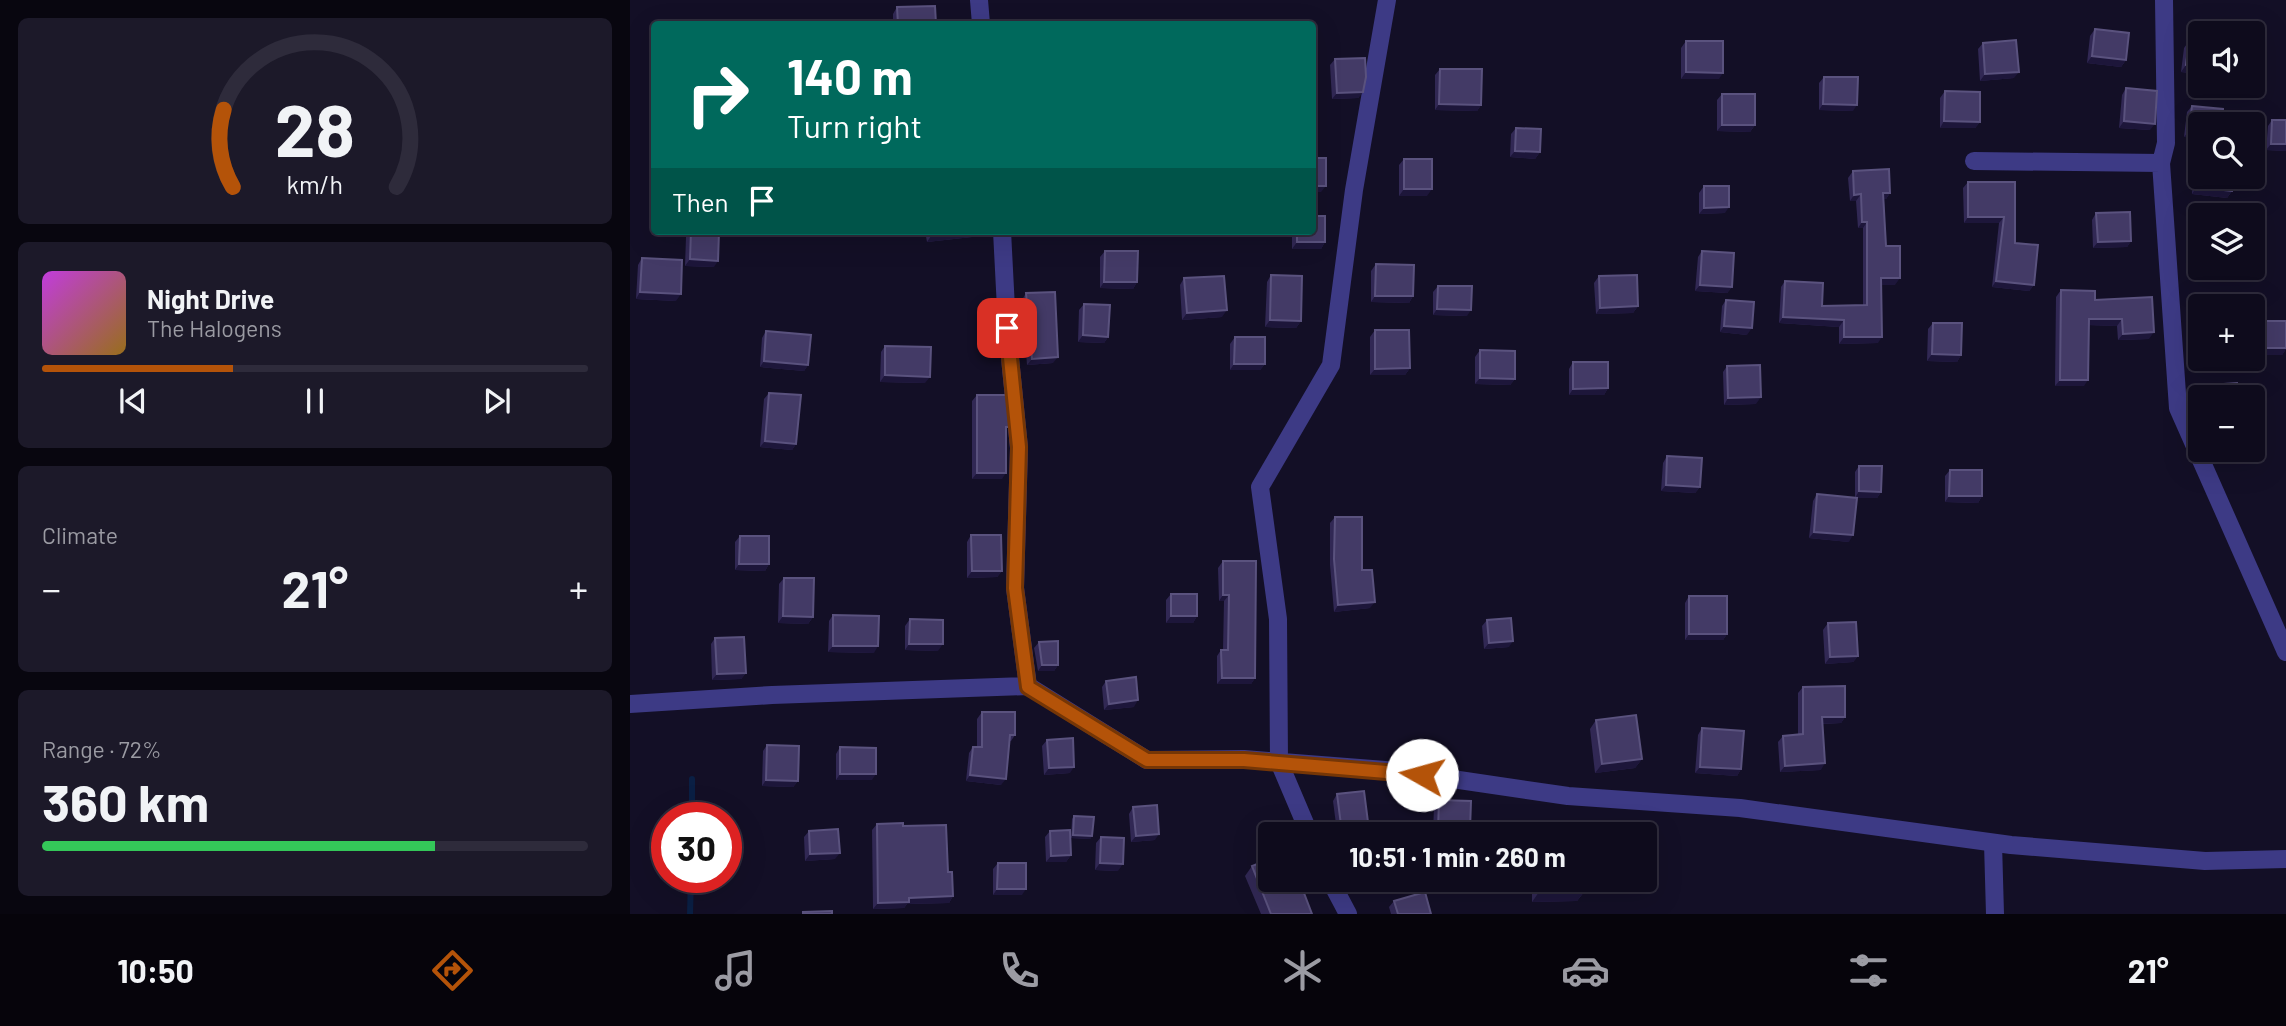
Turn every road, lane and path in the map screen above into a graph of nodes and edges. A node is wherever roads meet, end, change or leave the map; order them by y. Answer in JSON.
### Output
{"nodes":[{"id":1,"x":979,"y":0,"type":"edge"},
{"id":2,"x":1387,"y":0,"type":"edge"},
{"id":3,"x":2164,"y":0,"type":"edge"},
{"id":4,"x":981,"y":21,"type":"edge"},
{"id":5,"x":1975,"y":161,"type":"dead end"},
{"id":6,"x":2161,"y":163,"type":"junction"},
{"id":7,"x":1002,"y":235,"type":"edge"},
{"id":8,"x":2286,"y":652,"type":"edge"},
{"id":9,"x":1028,"y":687,"type":"junction"},
{"id":10,"x":630,"y":704,"type":"edge"},
{"id":11,"x":1279,"y":762,"type":"junction"},
{"id":12,"x":1304,"y":822,"type":"edge"},
{"id":13,"x":1993,"y":843,"type":"junction"},
{"id":14,"x":2286,"y":859,"type":"edge"},
{"id":15,"x":1336,"y":892,"type":"edge"},
{"id":16,"x":1348,"y":914,"type":"edge"},
{"id":17,"x":1995,"y":914,"type":"edge"}],
"edges":[{"from":1,"to":4,"type":"street"},
{"from":2,"to":11,"type":"street"},
{"from":3,"to":6,"type":"street"},
{"from":5,"to":6,"type":"street"},
{"from":6,"to":8,"type":"street"},
{"from":7,"to":9,"type":"street"},
{"from":9,"to":10,"type":"street"},
{"from":9,"to":11,"type":"street"},
{"from":11,"to":12,"type":"street"},
{"from":11,"to":13,"type":"street"},
{"from":13,"to":14,"type":"street"},
{"from":13,"to":17,"type":"street"},
{"from":15,"to":16,"type":"street"}]}
